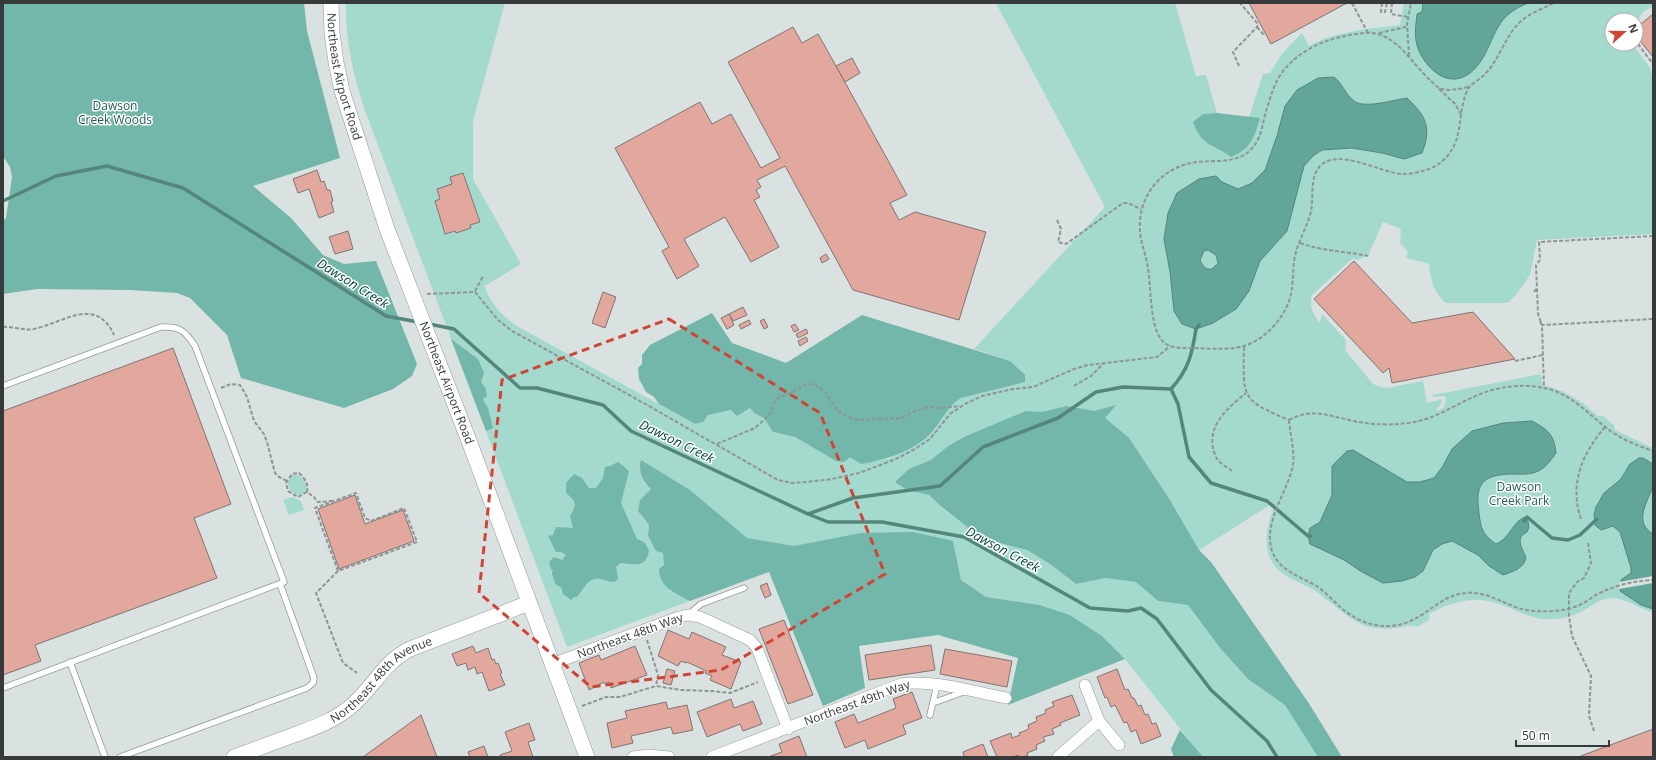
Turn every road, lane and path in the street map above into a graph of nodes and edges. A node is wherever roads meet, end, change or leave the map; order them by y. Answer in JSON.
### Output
{"nodes":[{"id":1,"x":331,"y":3,"type":"edge"},
{"id":2,"x":1240,"y":3,"type":"edge"},
{"id":3,"x":1352,"y":3,"type":"edge"},
{"id":4,"x":1382,"y":3,"type":"edge"},
{"id":5,"x":1387,"y":3,"type":"edge"},
{"id":6,"x":1392,"y":3,"type":"edge"},
{"id":7,"x":1411,"y":3,"type":"edge"},
{"id":8,"x":1554,"y":3,"type":"edge"},
{"id":9,"x":1408,"y":16,"type":"junction"},
{"id":10,"x":1257,"y":27,"type":"junction"},
{"id":11,"x":1407,"y":27,"type":"junction"},
{"id":12,"x":1368,"y":33,"type":"junction"},
{"id":13,"x":1378,"y":33,"type":"junction"},
{"id":14,"x":1264,"y":35,"type":"dead end"},
{"id":15,"x":1644,"y":52,"type":"edge"},
{"id":16,"x":1409,"y":57,"type":"junction"},
{"id":17,"x":1653,"y":64,"type":"edge"},
{"id":18,"x":1239,"y":66,"type":"dead end"},
{"id":19,"x":1468,"y":87,"type":"junction"},
{"id":20,"x":1438,"y":88,"type":"junction"},
{"id":21,"x":1462,"y":116,"type":"junction"},
{"id":22,"x":1141,"y":209,"type":"junction"},
{"id":23,"x":1058,"y":220,"type":"dead end"},
{"id":24,"x":1653,"y":236,"type":"edge"},
{"id":25,"x":1300,"y":243,"type":"junction"},
{"id":26,"x":1368,"y":256,"type":"dead end"},
{"id":27,"x":483,"y":276,"type":"dead end"},
{"id":28,"x":1537,"y":288,"type":"junction"},
{"id":29,"x":475,"y":292,"type":"junction"},
{"id":30,"x":1534,"y":292,"type":"dead end"},
{"id":31,"x":416,"y":303,"type":"junction"},
{"id":32,"x":1653,"y":319,"type":"edge"},
{"id":33,"x":1540,"y":322,"type":"dead end"},
{"id":34,"x":1542,"y":325,"type":"junction"},
{"id":35,"x":3,"y":327,"type":"edge"},
{"id":36,"x":118,"y":343,"type":"junction"},
{"id":37,"x":1170,"y":346,"type":"junction"},
{"id":38,"x":1244,"y":347,"type":"junction"},
{"id":39,"x":1543,"y":355,"type":"junction"},
{"id":40,"x":1515,"y":361,"type":"dead end"},
{"id":41,"x":1104,"y":363,"type":"junction"},
{"id":42,"x":3,"y":386,"type":"edge"},
{"id":43,"x":1074,"y":386,"type":"dead end"},
{"id":44,"x":1544,"y":388,"type":"junction"},
{"id":45,"x":212,"y":391,"type":"junction"},
{"id":46,"x":1246,"y":393,"type":"junction"},
{"id":47,"x":965,"y":404,"type":"junction"},
{"id":48,"x":1289,"y":420,"type":"junction"},
{"id":49,"x":1605,"y":427,"type":"junction"},
{"id":50,"x":717,"y":444,"type":"junction"},
{"id":51,"x":1653,"y":451,"type":"edge"},
{"id":52,"x":1232,"y":471,"type":"dead end"},
{"id":53,"x":287,"y":481,"type":"junction"},
{"id":54,"x":307,"y":492,"type":"junction"},
{"id":55,"x":336,"y":500,"type":"junction"},
{"id":56,"x":317,"y":502,"type":"junction"},
{"id":57,"x":318,"y":507,"type":"junction"},
{"id":58,"x":1581,"y":519,"type":"dead end"},
{"id":59,"x":1588,"y":543,"type":"dead end"},
{"id":60,"x":338,"y":571,"type":"junction"},
{"id":61,"x":1653,"y":580,"type":"edge"},
{"id":62,"x":280,"y":584,"type":"junction"},
{"id":63,"x":744,"y":588,"type":"dead end"},
{"id":64,"x":529,"y":603,"type":"junction"},
{"id":65,"x":1569,"y":607,"type":"junction"},
{"id":66,"x":688,"y":615,"type":"junction"},
{"id":67,"x":644,"y":630,"type":"junction"},
{"id":68,"x":70,"y":662,"type":"junction"},
{"id":69,"x":552,"y":664,"type":"junction"},
{"id":70,"x":357,"y":673,"type":"dead end"},
{"id":71,"x":769,"y":678,"type":"junction"},
{"id":72,"x":937,"y":685,"type":"junction"},
{"id":73,"x":1085,"y":685,"type":"dead end"},
{"id":74,"x":656,"y":686,"type":"junction"},
{"id":75,"x":3,"y":688,"type":"edge"},
{"id":76,"x":968,"y":691,"type":"junction"},
{"id":77,"x":1006,"y":698,"type":"dead end"},
{"id":78,"x":933,"y":703,"type":"junction"},
{"id":79,"x":570,"y":710,"type":"junction"},
{"id":80,"x":930,"y":715,"type":"dead end"},
{"id":81,"x":1099,"y":721,"type":"junction"},
{"id":82,"x":788,"y":729,"type":"junction"},
{"id":83,"x":1594,"y":731,"type":"dead end"},
{"id":84,"x":1119,"y":745,"type":"dead end"},
{"id":85,"x":105,"y":757,"type":"edge"},
{"id":86,"x":120,"y":757,"type":"edge"},
{"id":87,"x":234,"y":757,"type":"edge"},
{"id":88,"x":587,"y":757,"type":"edge"},
{"id":89,"x":633,"y":757,"type":"edge"},
{"id":90,"x":669,"y":757,"type":"edge"},
{"id":91,"x":712,"y":757,"type":"edge"},
{"id":92,"x":1058,"y":757,"type":"edge"}],
"edges":[{"from":1,"to":31,"type":"street","name":"Northeast Airport Road"},
{"from":2,"to":10,"type":"path"},
{"from":3,"to":12,"type":"path"},
{"from":4,"to":5,"type":"path"},
{"from":6,"to":9,"type":"path"},
{"from":7,"to":9,"type":"path"},
{"from":8,"to":19,"type":"path"},
{"from":9,"to":11,"type":"path"},
{"from":10,"to":14,"type":"path"},
{"from":10,"to":18,"type":"path"},
{"from":11,"to":13,"type":"path"},
{"from":11,"to":16,"type":"path"},
{"from":12,"to":13,"type":"path"},
{"from":12,"to":22,"type":"path"},
{"from":13,"to":16,"type":"path"},
{"from":15,"to":17,"type":"path"},
{"from":16,"to":20,"type":"path"},
{"from":19,"to":20,"type":"path"},
{"from":19,"to":21,"type":"path"},
{"from":20,"to":21,"type":"path"},
{"from":21,"to":25,"type":"path"},
{"from":22,"to":23,"type":"path"},
{"from":22,"to":37,"type":"path"},
{"from":24,"to":28,"type":"path"},
{"from":25,"to":26,"type":"path"},
{"from":25,"to":38,"type":"path"},
{"from":27,"to":29,"type":"path"},
{"from":28,"to":30,"type":"path"},
{"from":28,"to":34,"type":"path"},
{"from":29,"to":31,"type":"path"},
{"from":29,"to":50,"type":"path"},
{"from":31,"to":64,"type":"street","name":"Northeast Airport Road"},
{"from":32,"to":34,"type":"path"},
{"from":33,"to":34,"type":"path"},
{"from":34,"to":39,"type":"path"},
{"from":35,"to":36,"type":"path"},
{"from":36,"to":42,"type":"lane"},
{"from":36,"to":45,"type":"lane"},
{"from":37,"to":38,"type":"path"},
{"from":37,"to":41,"type":"path"},
{"from":38,"to":46,"type":"path"},
{"from":39,"to":40,"type":"path"},
{"from":39,"to":44,"type":"path"},
{"from":41,"to":43,"type":"path"},
{"from":41,"to":47,"type":"path"},
{"from":44,"to":48,"type":"path"},
{"from":44,"to":49,"type":"path"},
{"from":45,"to":53,"type":"path"},
{"from":45,"to":62,"type":"lane"},
{"from":46,"to":48,"type":"path"},
{"from":46,"to":52,"type":"path"},
{"from":47,"to":50,"type":"path"},
{"from":47,"to":50,"type":"path"},
{"from":48,"to":65,"type":"path"},
{"from":49,"to":51,"type":"path"},
{"from":49,"to":58,"type":"path"},
{"from":53,"to":54,"type":"path"},
{"from":53,"to":54,"type":"path"},
{"from":54,"to":56,"type":"path"},
{"from":55,"to":56,"type":"path"},
{"from":55,"to":57,"type":"path"},
{"from":55,"to":60,"type":"path"},
{"from":56,"to":57,"type":"path"},
{"from":57,"to":60,"type":"path"},
{"from":59,"to":65,"type":"path"},
{"from":60,"to":70,"type":"path"},
{"from":61,"to":65,"type":"path"},
{"from":62,"to":68,"type":"lane"},
{"from":62,"to":86,"type":"lane"},
{"from":63,"to":66,"type":"lane"},
{"from":64,"to":69,"type":"street","name":"Northeast Airport Road"},
{"from":64,"to":87,"type":"street","name":"Northeast 48th Avenue"},
{"from":65,"to":83,"type":"path"},
{"from":66,"to":67,"type":"street","name":"Northeast 48th Way"},
{"from":66,"to":71,"type":"street","name":"Northeast 48th Way"},
{"from":67,"to":69,"type":"street","name":"Northeast 48th Way"},
{"from":67,"to":74,"type":"path"},
{"from":68,"to":75,"type":"lane"},
{"from":68,"to":85,"type":"lane"},
{"from":69,"to":79,"type":"street","name":"Northeast Airport Road"},
{"from":71,"to":74,"type":"path"},
{"from":71,"to":82,"type":"street","name":"Northeast 48th Way"},
{"from":72,"to":76,"type":"street","name":"Northeast 49th Way"},
{"from":72,"to":78,"type":"lane"},
{"from":72,"to":82,"type":"street","name":"Northeast 49th Way"},
{"from":73,"to":81,"type":"street"},
{"from":74,"to":79,"type":"path"},
{"from":76,"to":77,"type":"street","name":"Northeast 49th Way"},
{"from":76,"to":78,"type":"lane"},
{"from":78,"to":80,"type":"lane"},
{"from":79,"to":88,"type":"street","name":"Northeast Airport Road"},
{"from":81,"to":84,"type":"street"},
{"from":81,"to":92,"type":"street"},
{"from":82,"to":91,"type":"street","name":"Northeast 49th Way"},
{"from":89,"to":90,"type":"street"}]}
